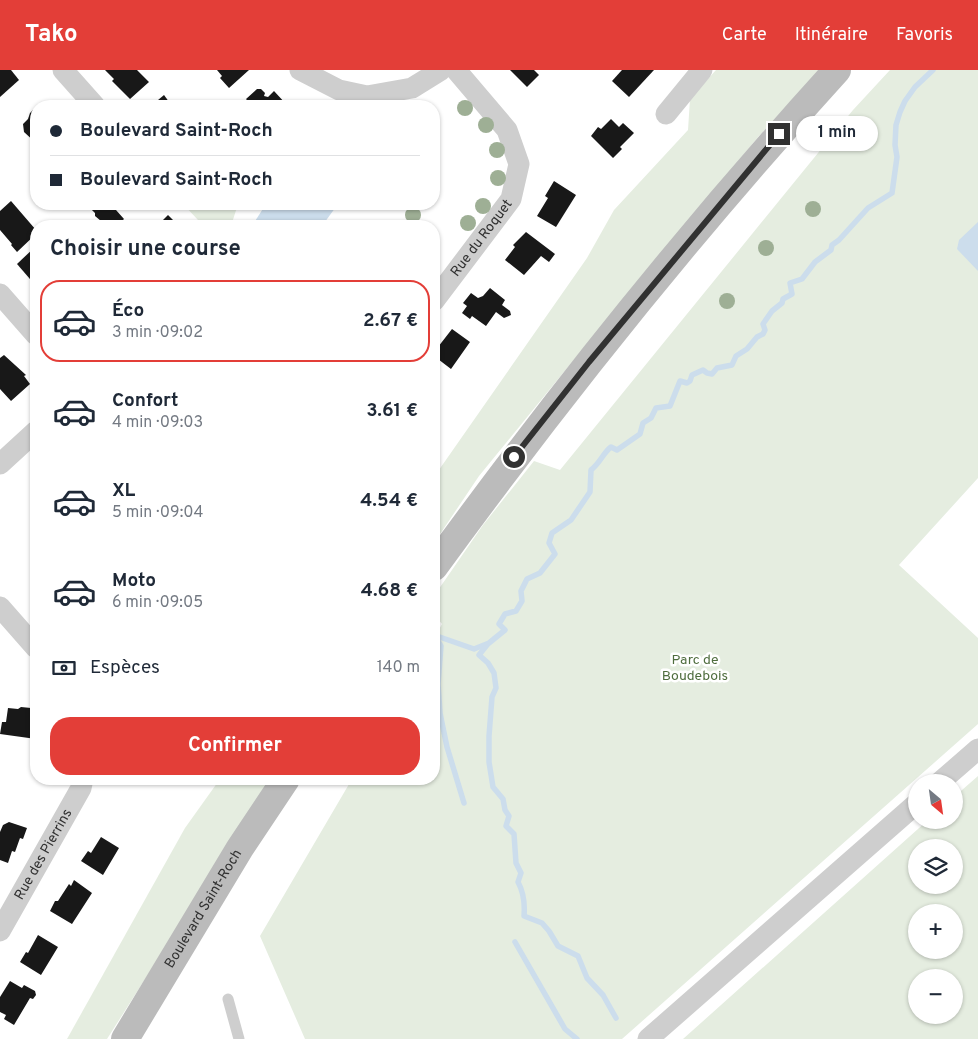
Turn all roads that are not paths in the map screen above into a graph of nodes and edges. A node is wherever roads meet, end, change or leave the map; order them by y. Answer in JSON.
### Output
{"nodes":[{"id":1,"x":63,"y":70,"type":"edge"},
{"id":2,"x":300,"y":70,"type":"edge"},
{"id":3,"x":441,"y":70,"type":"edge"},
{"id":4,"x":456,"y":70,"type":"edge"},
{"id":5,"x":702,"y":70,"type":"edge"},
{"id":6,"x":837,"y":70,"type":"edge"},
{"id":7,"x":89,"y":100,"type":"edge"},
{"id":8,"x":666,"y":114,"type":"dead end"},
{"id":9,"x":440,"y":293,"type":"edge"},
{"id":10,"x":0,"y":294,"type":"edge"},
{"id":11,"x":30,"y":328,"type":"edge"},
{"id":12,"x":30,"y":436,"type":"edge"},
{"id":13,"x":0,"y":464,"type":"edge"},
{"id":14,"x":440,"y":559,"type":"edge"},
{"id":15,"x":0,"y":607,"type":"edge"},
{"id":16,"x":30,"y":641,"type":"edge"},
{"id":17,"x":978,"y":749,"type":"edge"},
{"id":18,"x":949,"y":774,"type":"edge"},
{"id":19,"x":82,"y":785,"type":"edge"},
{"id":20,"x":282,"y":785,"type":"edge"},
{"id":21,"x":908,"y":811,"type":"edge"},
{"id":22,"x":0,"y":931,"type":"edge"},
{"id":23,"x":228,"y":999,"type":"dead end"},
{"id":24,"x":125,"y":1039,"type":"edge"},
{"id":25,"x":239,"y":1039,"type":"edge"},
{"id":26,"x":648,"y":1039,"type":"edge"}],
"edges":[{"from":1,"to":7,"type":"street"},
{"from":2,"to":3,"type":"street"},
{"from":4,"to":9,"type":"street","name":"Rue du Roquet"},
{"from":5,"to":8,"type":"street"},
{"from":6,"to":14,"type":"main road"},
{"from":10,"to":11,"type":"street"},
{"from":12,"to":13,"type":"street"},
{"from":15,"to":16,"type":"street"},
{"from":17,"to":18,"type":"street"},
{"from":19,"to":22,"type":"street","name":"Rue des Pierrins"},
{"from":20,"to":24,"type":"main road","name":"Boulevard Saint-Roch"},
{"from":21,"to":26,"type":"street"},
{"from":23,"to":25,"type":"lane"}]}
